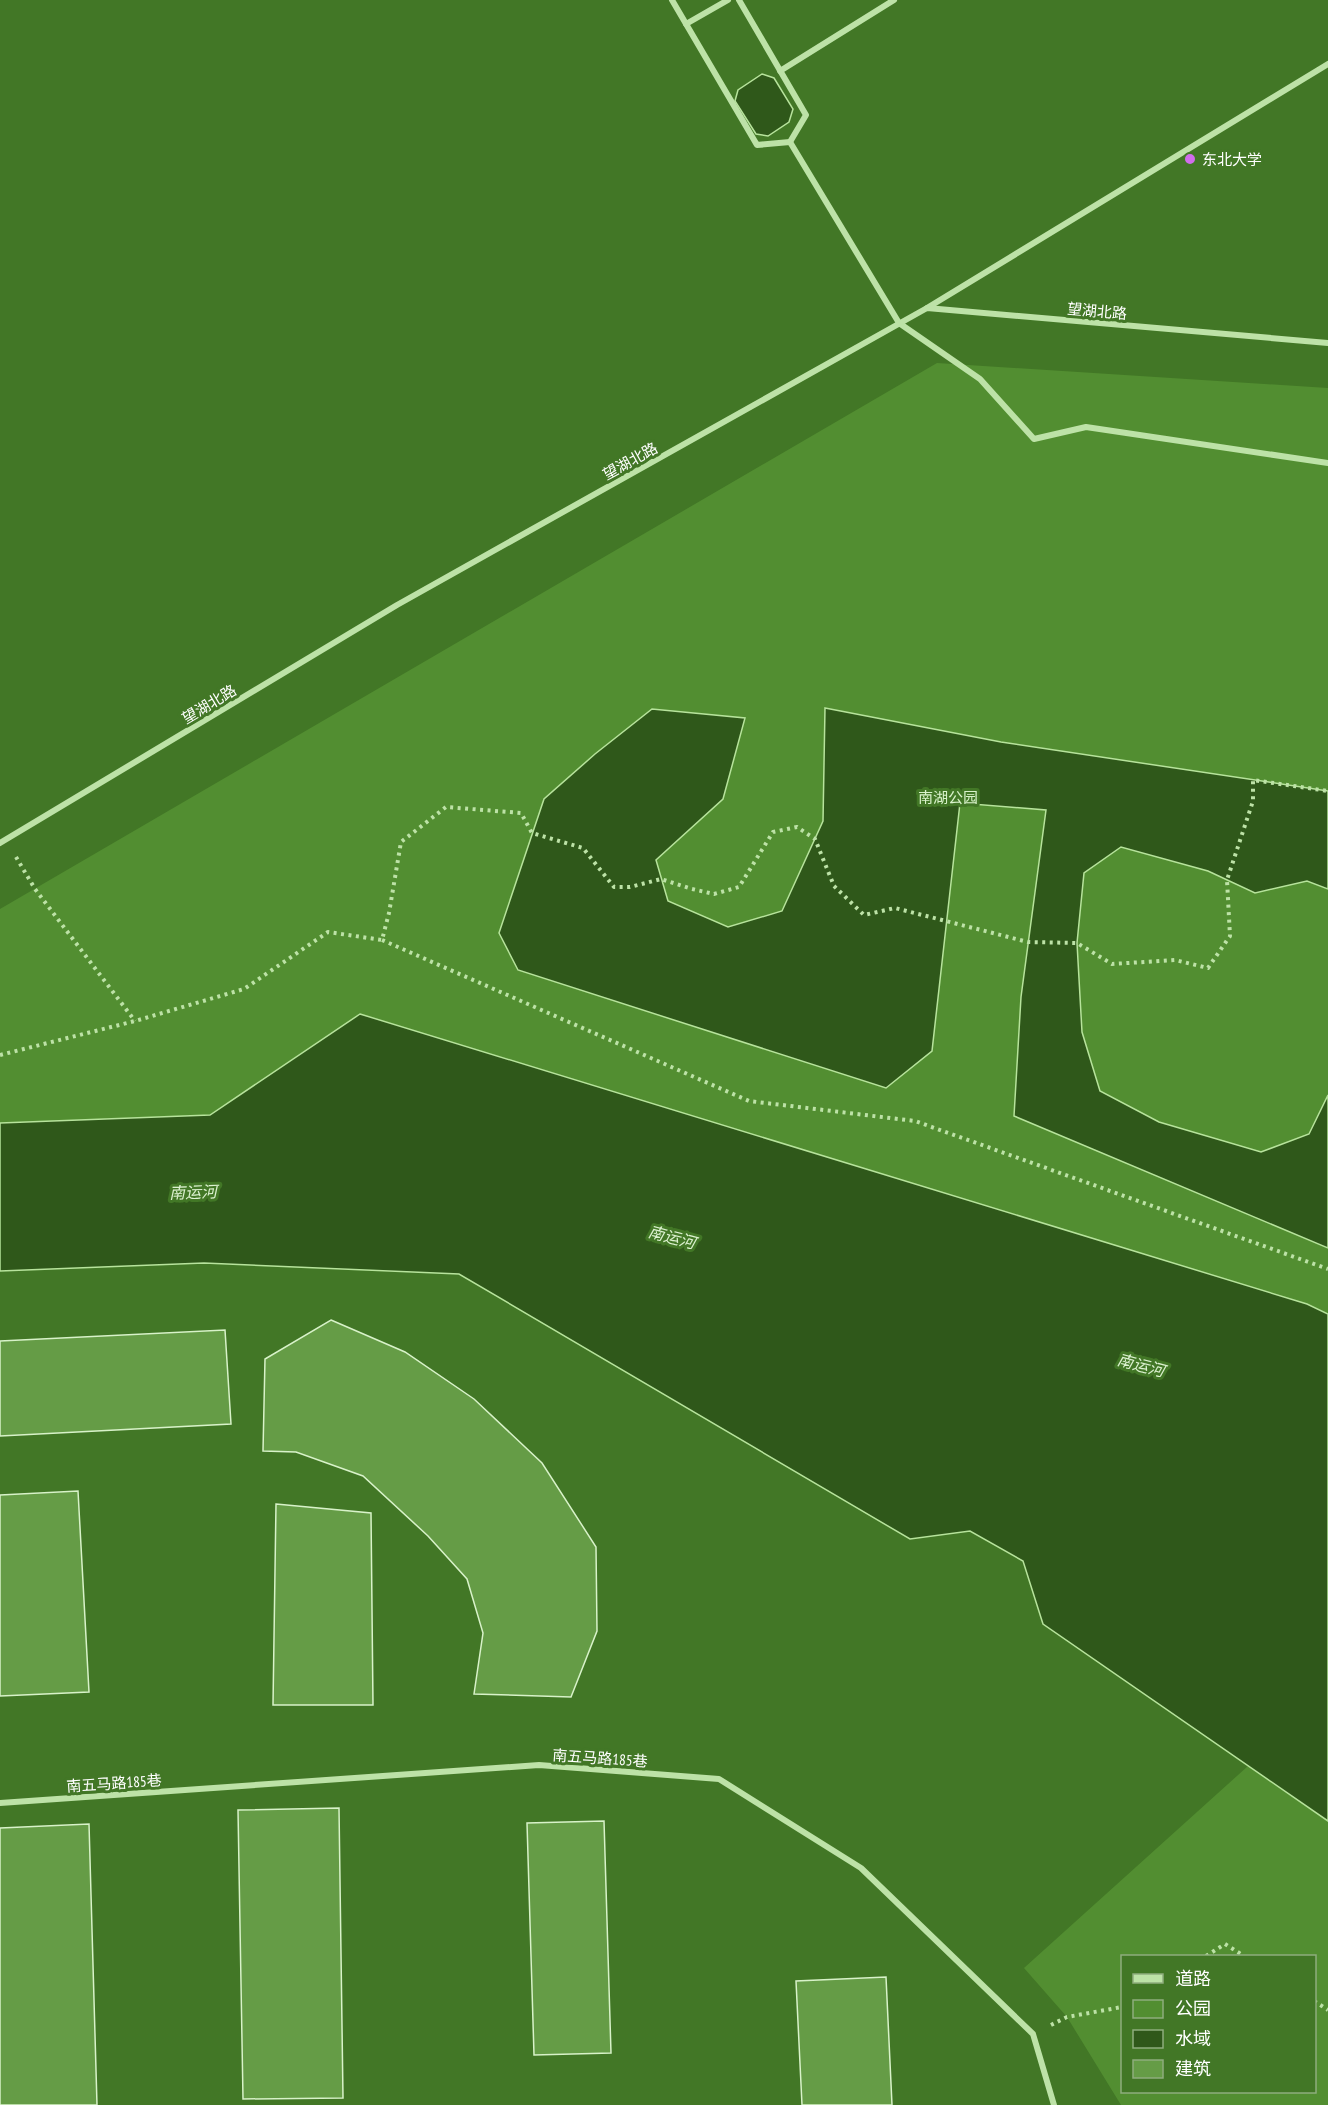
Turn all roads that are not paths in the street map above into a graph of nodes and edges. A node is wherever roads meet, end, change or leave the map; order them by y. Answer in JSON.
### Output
{"nodes":[{"id":1,"x":672,"y":0,"type":"edge"},
{"id":2,"x":728,"y":0,"type":"edge"},
{"id":3,"x":739,"y":0,"type":"edge"},
{"id":4,"x":894,"y":0,"type":"edge"},
{"id":5,"x":686,"y":24,"type":"junction"},
{"id":6,"x":1328,"y":64,"type":"edge"},
{"id":7,"x":780,"y":70,"type":"junction"},
{"id":8,"x":790,"y":142,"type":"junction"},
{"id":9,"x":927,"y":308,"type":"junction"},
{"id":10,"x":899,"y":323,"type":"junction"},
{"id":11,"x":1328,"y":343,"type":"edge"},
{"id":12,"x":1328,"y":463,"type":"edge"},
{"id":13,"x":3,"y":841,"type":"edge"},
{"id":14,"x":0,"y":1803,"type":"edge"},
{"id":15,"x":1054,"y":2105,"type":"edge"}],
"edges":[{"from":1,"to":5,"type":"street"},
{"from":2,"to":5,"type":"street"},
{"from":3,"to":7,"type":"street"},
{"from":4,"to":7,"type":"street"},
{"from":5,"to":8,"type":"street"},
{"from":6,"to":9,"type":"street"},
{"from":7,"to":8,"type":"street"},
{"from":8,"to":10,"type":"street"},
{"from":9,"to":10,"type":"street","name":"望湖北路"},
{"from":9,"to":11,"type":"street","name":"望湖北路"},
{"from":10,"to":12,"type":"street"},
{"from":10,"to":13,"type":"street","name":"望湖北路"},
{"from":14,"to":15,"type":"street","name":"南五马路185巷"}]}
